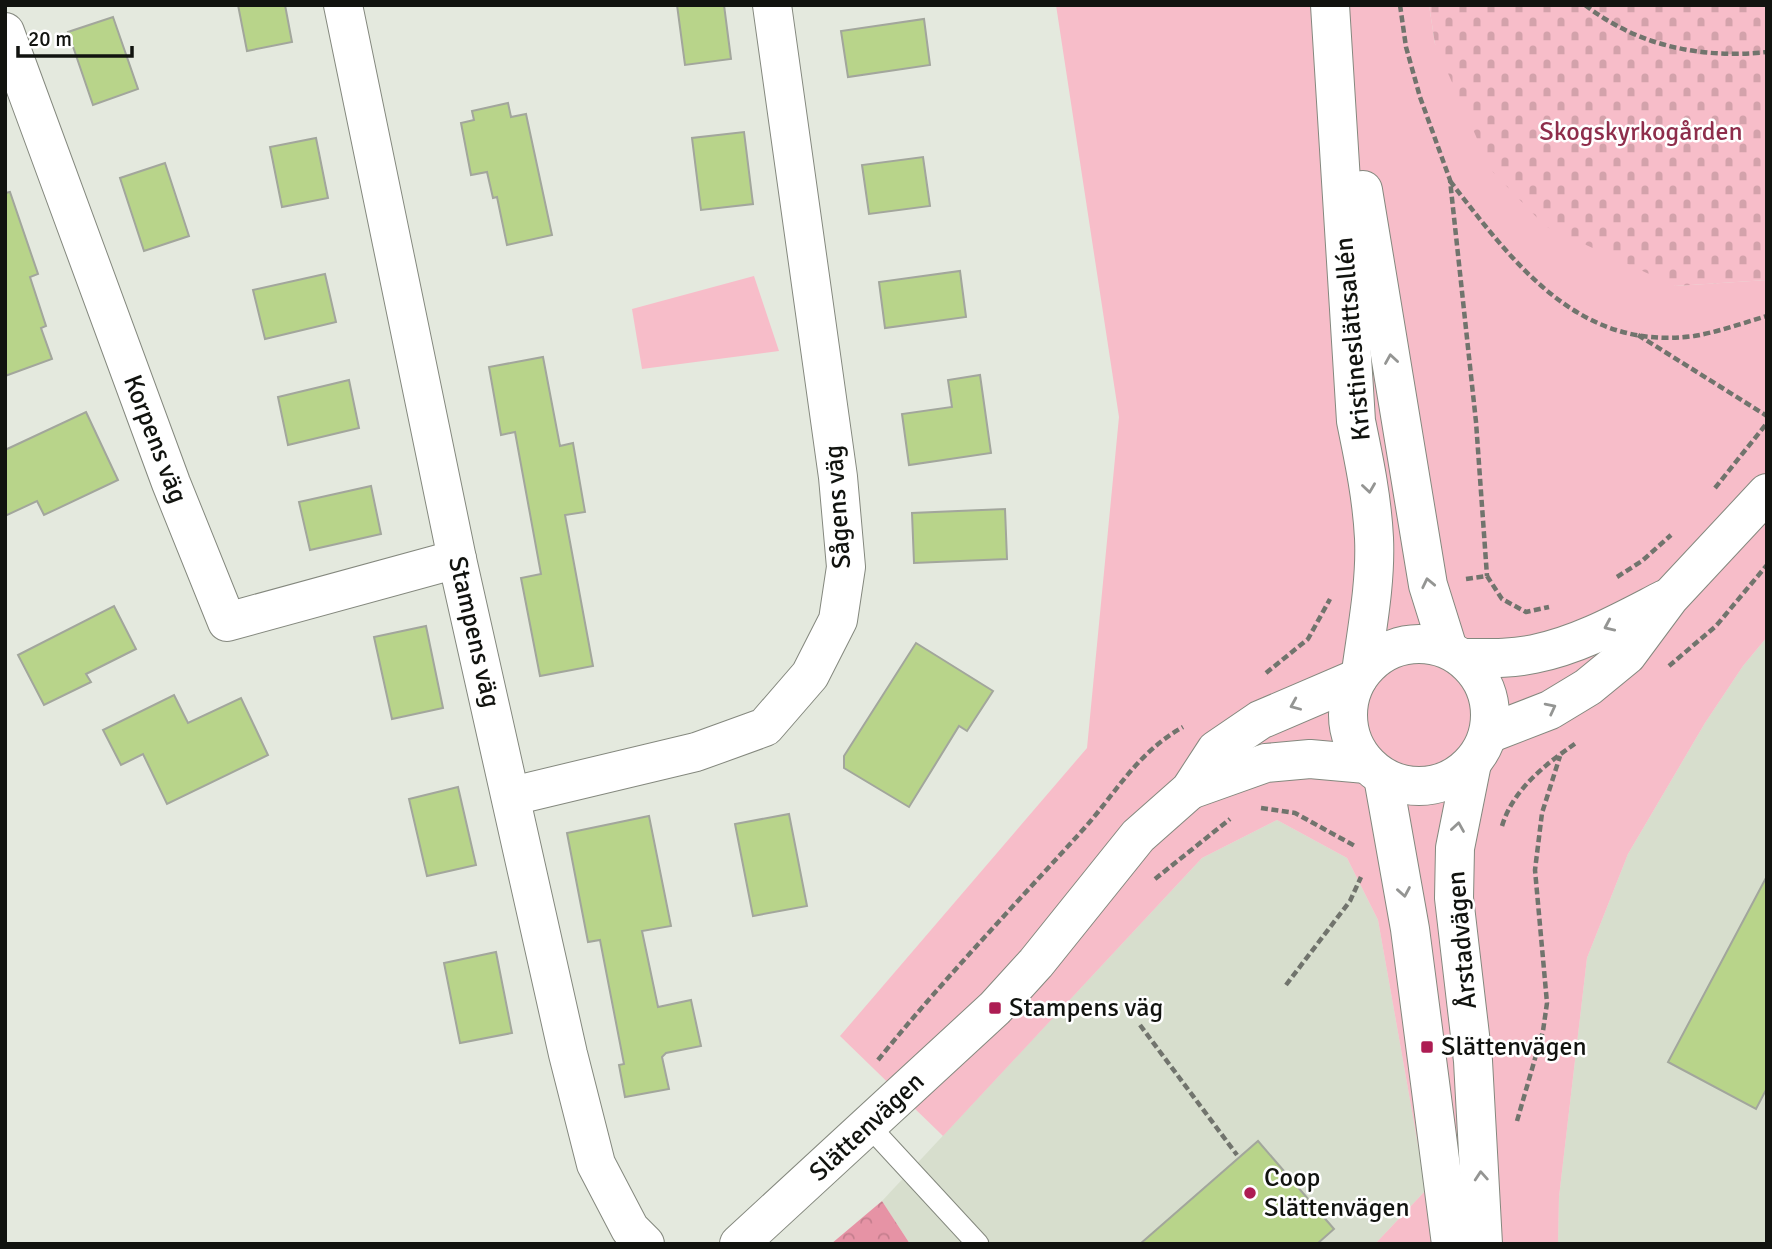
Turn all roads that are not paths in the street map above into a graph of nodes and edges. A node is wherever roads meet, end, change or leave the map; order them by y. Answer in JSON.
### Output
{"nodes":[{"id":1,"x":343,"y":5,"type":"edge"},
{"id":2,"x":772,"y":5,"type":"edge"},
{"id":3,"x":1331,"y":5,"type":"edge"},
{"id":4,"x":5,"y":32,"type":"edge"},
{"id":5,"x":1767,"y":494,"type":"edge"},
{"id":6,"x":457,"y":559,"type":"junction"},
{"id":7,"x":1670,"y":597,"type":"junction"},
{"id":8,"x":1455,"y":653,"type":"junction"},
{"id":9,"x":1359,"y":675,"type":"junction"},
{"id":10,"x":1480,"y":749,"type":"junction"},
{"id":11,"x":1375,"y":770,"type":"junction"},
{"id":12,"x":1190,"y":790,"type":"junction"},
{"id":13,"x":512,"y":796,"type":"junction"},
{"id":14,"x":869,"y":1126,"type":"junction"},
{"id":15,"x":645,"y":1244,"type":"edge"},
{"id":16,"x":739,"y":1244,"type":"edge"},
{"id":17,"x":978,"y":1244,"type":"edge"},
{"id":18,"x":1451,"y":1244,"type":"edge"},
{"id":19,"x":1483,"y":1244,"type":"edge"}],
"edges":[{"from":1,"to":6,"type":"street","name":"Stampens väg"},
{"from":2,"to":13,"type":"street","name":"Sågens väg"},
{"from":8,"to":3,"type":"street","name":"Kristineslättsallén","one_way":true},
{"from":3,"to":9,"type":"street","name":"Kristineslättsallén","one_way":true},
{"from":4,"to":6,"type":"street","name":"Korpens väg"},
{"from":5,"to":7,"type":"street"},
{"from":6,"to":13,"type":"street","name":"Stampens väg"},
{"from":7,"to":8,"type":"street","one_way":true},
{"from":10,"to":7,"type":"street","one_way":true},
{"from":8,"to":9,"type":"street"},
{"from":8,"to":10,"type":"street"},
{"from":9,"to":11,"type":"street"},
{"from":9,"to":12,"type":"street","name":"Slättenvägen","one_way":true},
{"from":10,"to":11,"type":"street"},
{"from":19,"to":10,"type":"street","name":"Årstadvägen","one_way":true},
{"from":11,"to":12,"type":"street","name":"Slättenvägen"},
{"from":11,"to":18,"type":"street","name":"Årstadvägen","one_way":true},
{"from":12,"to":14,"type":"street","name":"Slättenvägen"},
{"from":13,"to":15,"type":"street","name":"Stampens väg"},
{"from":14,"to":16,"type":"street","name":"Slättenvägen"},
{"from":14,"to":17,"type":"lane"}]}
